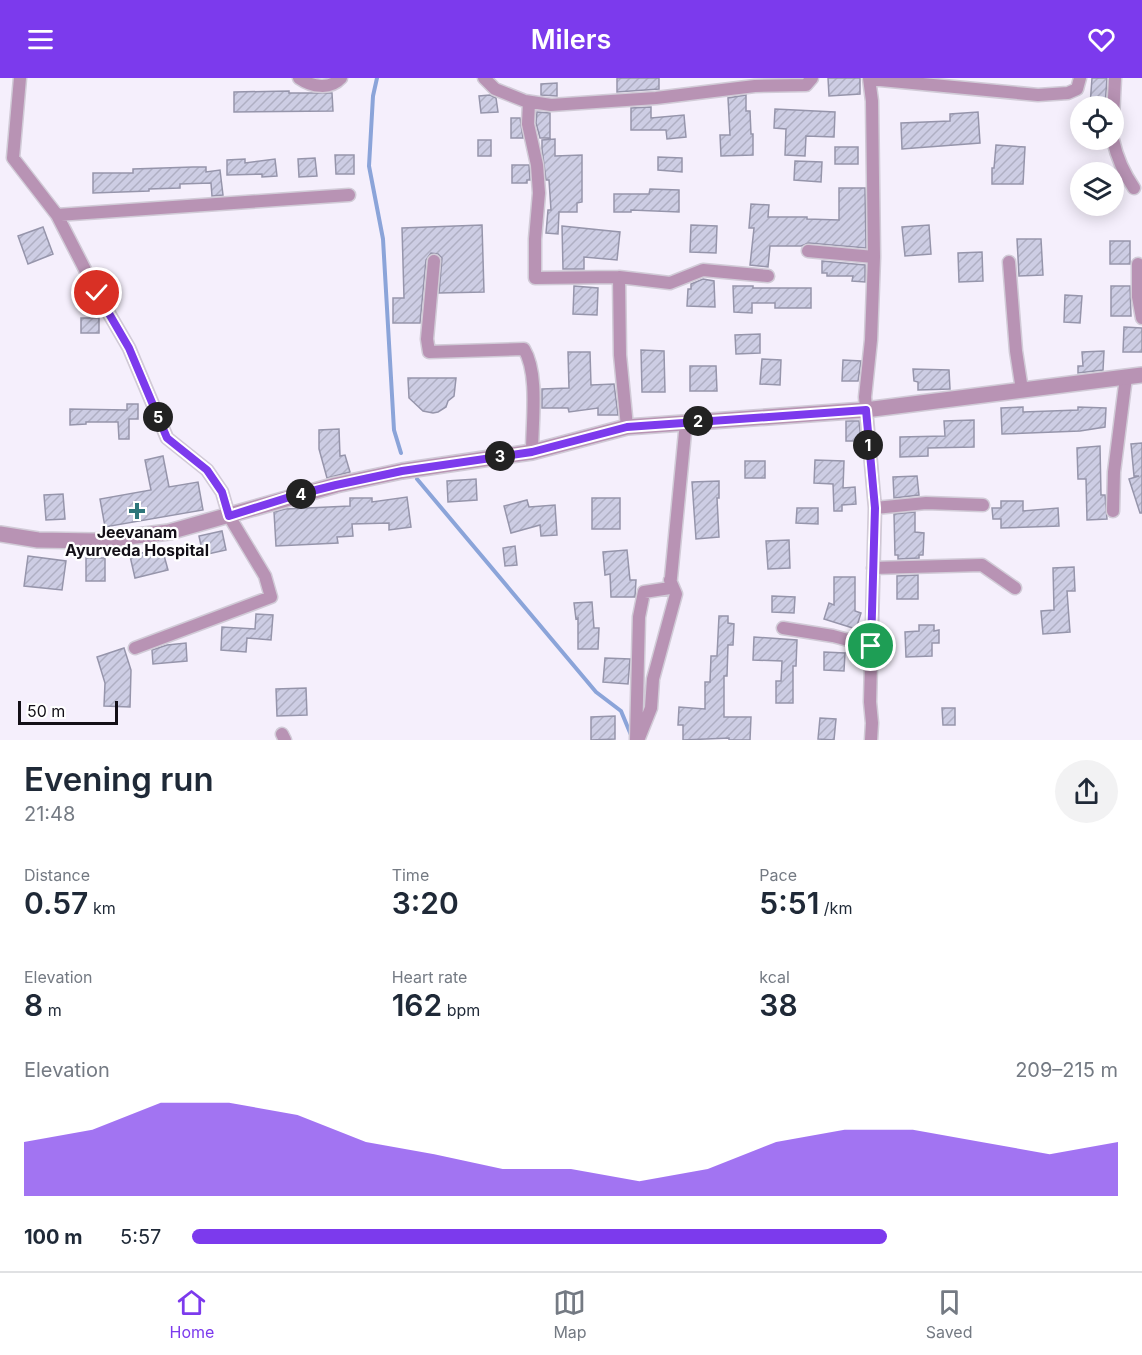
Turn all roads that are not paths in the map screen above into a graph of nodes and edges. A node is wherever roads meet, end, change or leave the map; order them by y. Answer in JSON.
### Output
{"nodes":[{"id":1,"x":20,"y":78,"type":"edge"},
{"id":2,"x":299,"y":78,"type":"edge"},
{"id":3,"x":341,"y":78,"type":"edge"},
{"id":4,"x":484,"y":78,"type":"edge"},
{"id":5,"x":812,"y":78,"type":"edge"},
{"id":6,"x":1080,"y":78,"type":"edge"},
{"id":7,"x":1115,"y":78,"type":"edge"},
{"id":8,"x":870,"y":79,"type":"edge"},
{"id":9,"x":1114,"y":96,"type":"edge"},
{"id":10,"x":529,"y":102,"type":"junction"},
{"id":11,"x":1115,"y":150,"type":"edge"},
{"id":12,"x":1134,"y":188,"type":"dead end"},
{"id":13,"x":349,"y":195,"type":"dead end"},
{"id":14,"x":57,"y":215,"type":"junction"},
{"id":15,"x":808,"y":251,"type":"dead end"},
{"id":16,"x":874,"y":257,"type":"junction"},
{"id":17,"x":434,"y":261,"type":"dead end"},
{"id":18,"x":1010,"y":262,"type":"dead end"},
{"id":19,"x":1138,"y":264,"type":"dead end"},
{"id":20,"x":768,"y":276,"type":"dead end"},
{"id":21,"x":619,"y":277,"type":"junction"},
{"id":22,"x":1142,"y":318,"type":"edge"},
{"id":23,"x":1142,"y":375,"type":"edge"},
{"id":24,"x":1125,"y":377,"type":"junction"},
{"id":25,"x":1022,"y":390,"type":"junction"},
{"id":26,"x":866,"y":410,"type":"junction"},
{"id":27,"x":686,"y":422,"type":"junction"},
{"id":28,"x":627,"y":427,"type":"junction"},
{"id":29,"x":532,"y":452,"type":"junction"},
{"id":30,"x":983,"y":505,"type":"dead end"},
{"id":31,"x":875,"y":508,"type":"junction"},
{"id":32,"x":1113,"y":511,"type":"dead end"},
{"id":33,"x":229,"y":516,"type":"junction"},
{"id":34,"x":0,"y":534,"type":"edge"},
{"id":35,"x":873,"y":568,"type":"junction"},
{"id":36,"x":670,"y":580,"type":"junction"},
{"id":37,"x":1015,"y":588,"type":"dead end"},
{"id":38,"x":783,"y":628,"type":"dead end"},
{"id":39,"x":871,"y":646,"type":"junction"},
{"id":40,"x":135,"y":648,"type":"dead end"},
{"id":41,"x":637,"y":740,"type":"edge"},
{"id":42,"x":871,"y":740,"type":"edge"}],
"edges":[{"from":1,"to":14,"type":"street"},
{"from":2,"to":3,"type":"street"},
{"from":4,"to":10,"type":"street"},
{"from":5,"to":10,"type":"street"},
{"from":6,"to":8,"type":"street"},
{"from":7,"to":9,"type":"street"},
{"from":8,"to":16,"type":"street"},
{"from":10,"to":21,"type":"street"},
{"from":11,"to":12,"type":"street"},
{"from":13,"to":14,"type":"street"},
{"from":14,"to":33,"type":"street"},
{"from":15,"to":16,"type":"street"},
{"from":16,"to":26,"type":"street"},
{"from":17,"to":29,"type":"street"},
{"from":18,"to":25,"type":"street"},
{"from":19,"to":22,"type":"street"},
{"from":20,"to":21,"type":"street"},
{"from":21,"to":28,"type":"street"},
{"from":23,"to":24,"type":"street"},
{"from":24,"to":25,"type":"street"},
{"from":24,"to":32,"type":"street"},
{"from":25,"to":26,"type":"street"},
{"from":26,"to":27,"type":"street"},
{"from":26,"to":31,"type":"street"},
{"from":27,"to":28,"type":"street"},
{"from":27,"to":36,"type":"street"},
{"from":28,"to":29,"type":"street"},
{"from":29,"to":33,"type":"street"},
{"from":30,"to":31,"type":"street"},
{"from":31,"to":35,"type":"street"},
{"from":33,"to":34,"type":"street"},
{"from":33,"to":40,"type":"street"},
{"from":35,"to":37,"type":"street"},
{"from":35,"to":39,"type":"street"},
{"from":36,"to":41,"type":"street"},
{"from":36,"to":41,"type":"street"},
{"from":38,"to":39,"type":"street"},
{"from":39,"to":42,"type":"street"}]}
